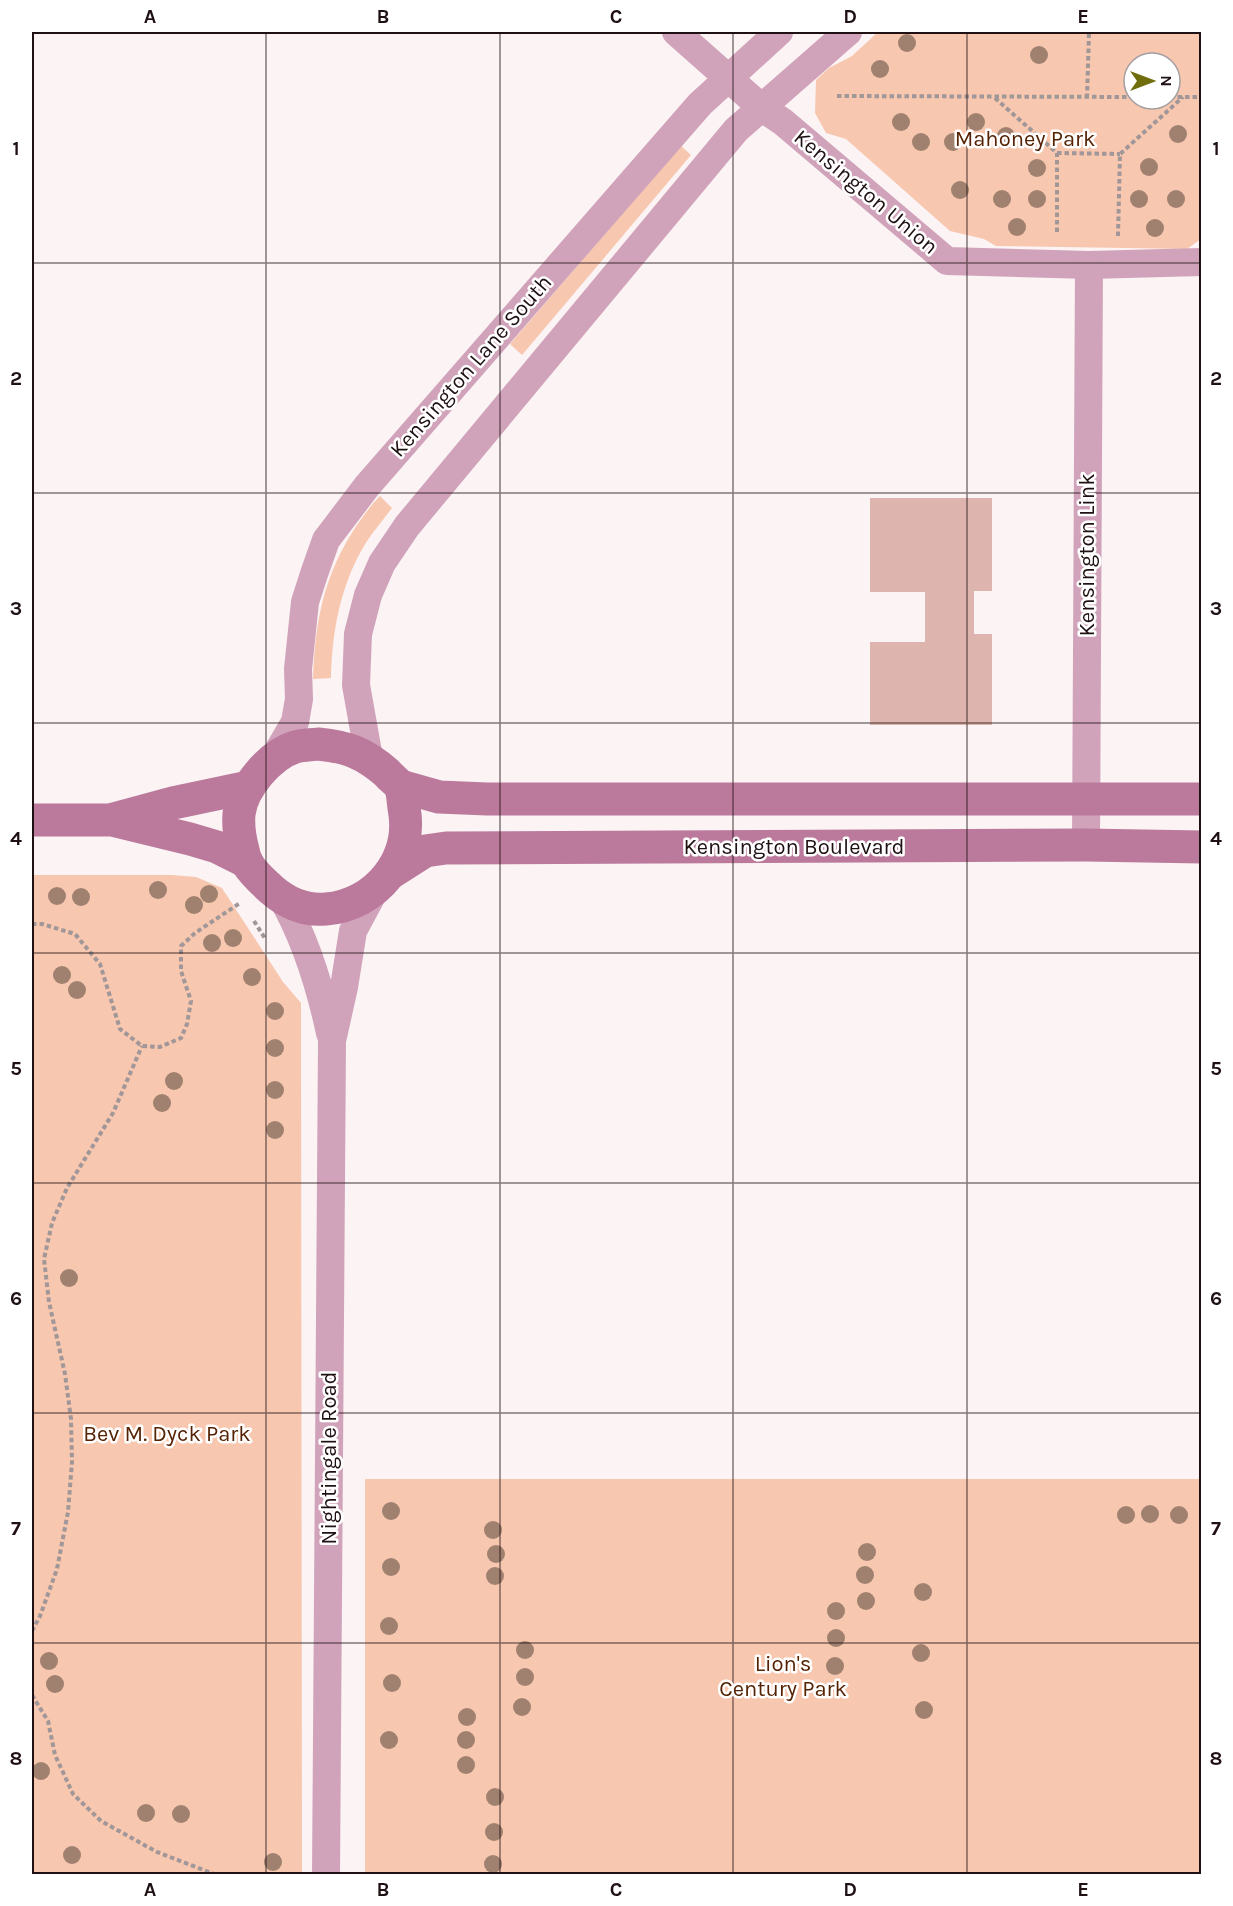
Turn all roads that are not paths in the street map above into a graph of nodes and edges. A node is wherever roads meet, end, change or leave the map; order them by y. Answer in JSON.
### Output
{"nodes":[{"id":1,"x":676,"y":32,"type":"edge"},
{"id":2,"x":779,"y":32,"type":"edge"},
{"id":3,"x":848,"y":32,"type":"edge"},
{"id":4,"x":727,"y":77,"type":"junction"},
{"id":5,"x":762,"y":108,"type":"junction"},
{"id":6,"x":1202,"y":262,"type":"edge"},
{"id":7,"x":1089,"y":265,"type":"junction"},
{"id":8,"x":274,"y":758,"type":"junction"},
{"id":9,"x":369,"y":758,"type":"junction"},
{"id":10,"x":400,"y":786,"type":"junction"},
{"id":11,"x":249,"y":787,"type":"junction"},
{"id":12,"x":1202,"y":799,"type":"edge"},
{"id":13,"x":1086,"y":800,"type":"junction"},
{"id":14,"x":32,"y":820,"type":"edge"},
{"id":15,"x":112,"y":820,"type":"junction"},
{"id":16,"x":1086,"y":845,"type":"junction"},
{"id":17,"x":1202,"y":847,"type":"edge"},
{"id":18,"x":247,"y":862,"type":"junction"},
{"id":19,"x":383,"y":881,"type":"junction"},
{"id":20,"x":282,"y":898,"type":"junction"},
{"id":21,"x":332,"y":1041,"type":"junction"},
{"id":22,"x":326,"y":1875,"type":"edge"}],
"edges":[{"from":1,"to":4,"type":"street","name":"Kensington Union"},
{"from":2,"to":4,"type":"street","name":"Kensington Lane South"},
{"from":3,"to":5,"type":"street"},
{"from":4,"to":5,"type":"street","name":"Kensington Union"},
{"from":4,"to":8,"type":"street","name":"Kensington Lane South"},
{"from":5,"to":7,"type":"street","name":"Kensington Union"},
{"from":5,"to":9,"type":"street"},
{"from":6,"to":7,"type":"street","name":"Kensington Union"},
{"from":7,"to":13,"type":"street","name":"Kensington Link"},
{"from":8,"to":9,"type":"street"},
{"from":8,"to":11,"type":"street"},
{"from":9,"to":10,"type":"street"},
{"from":10,"to":13,"type":"street"},
{"from":10,"to":19,"type":"street"},
{"from":11,"to":15,"type":"street"},
{"from":11,"to":18,"type":"street"},
{"from":12,"to":13,"type":"street"},
{"from":13,"to":16,"type":"street","name":"Kensington Link"},
{"from":14,"to":15,"type":"street"},
{"from":15,"to":18,"type":"street"},
{"from":16,"to":17,"type":"street","name":"Kensington Boulevard"},
{"from":16,"to":19,"type":"street","name":"Kensington Boulevard"},
{"from":18,"to":20,"type":"street"},
{"from":19,"to":20,"type":"street"},
{"from":19,"to":21,"type":"street","name":"Nightingale Road"},
{"from":20,"to":21,"type":"street","name":"Nightingale Road"},
{"from":21,"to":22,"type":"street","name":"Nightingale Road"}]}
